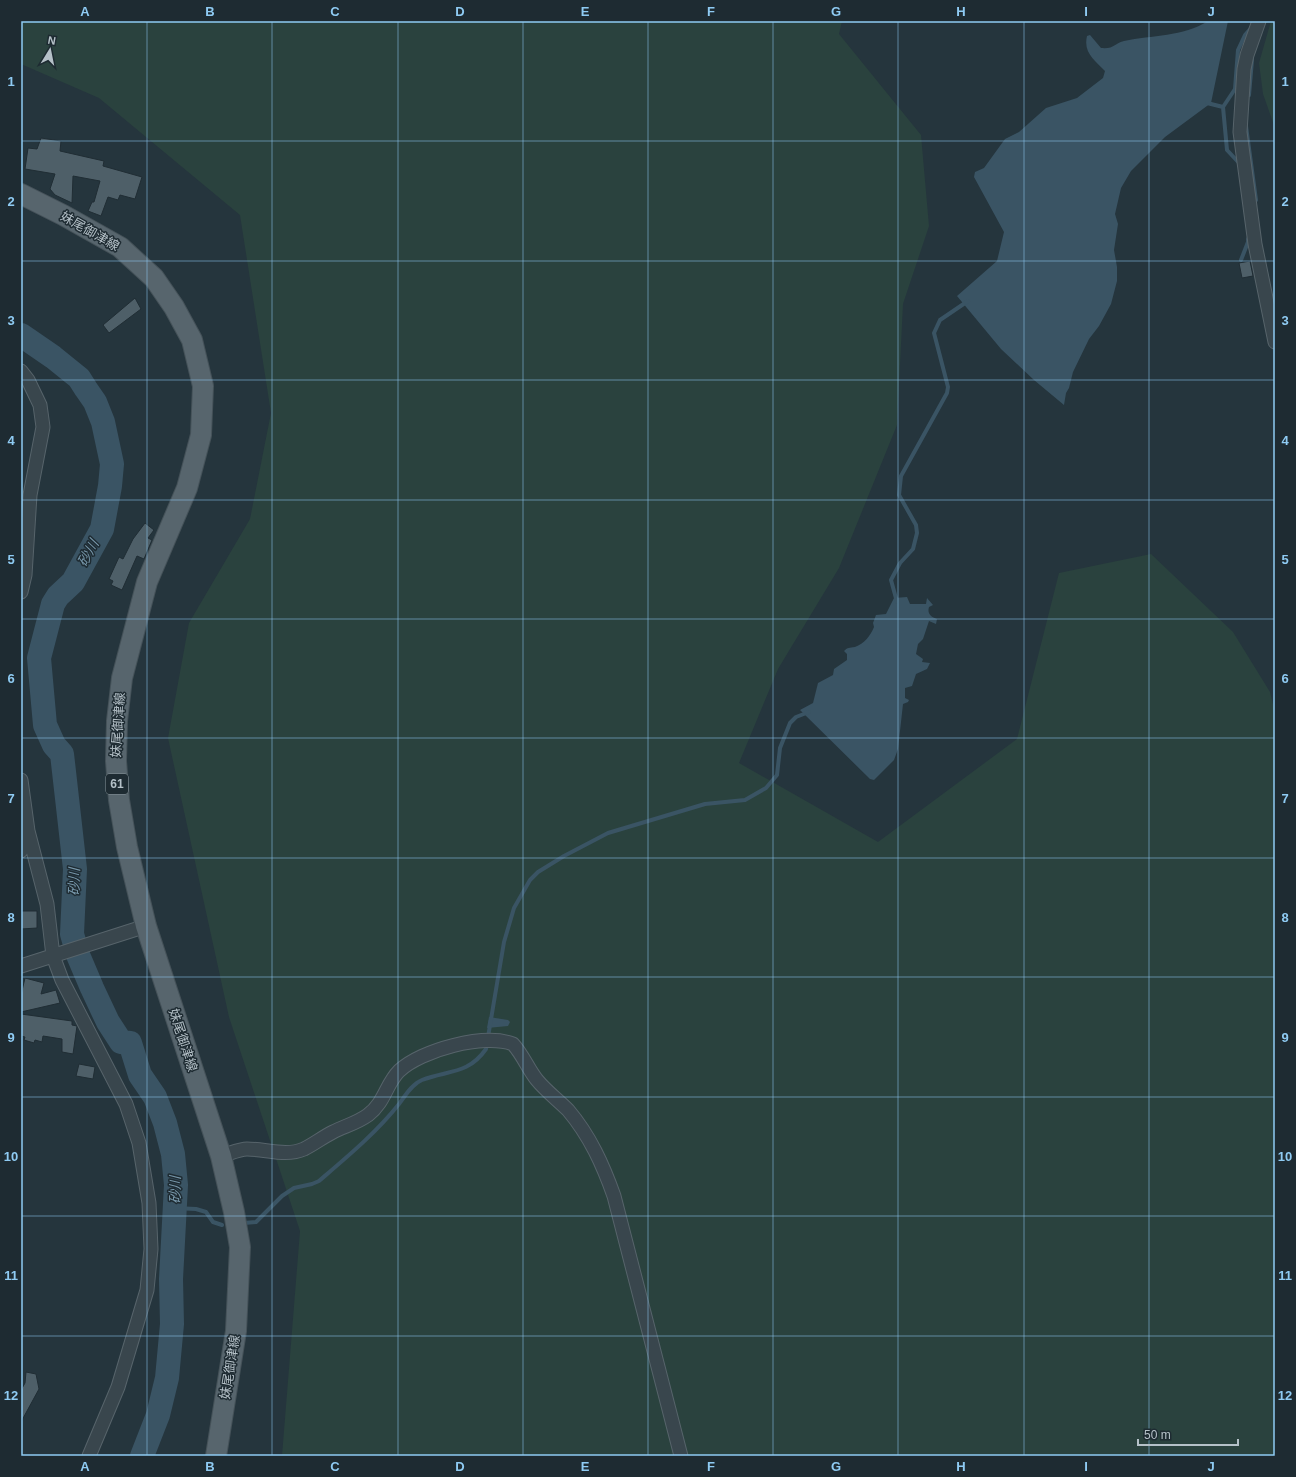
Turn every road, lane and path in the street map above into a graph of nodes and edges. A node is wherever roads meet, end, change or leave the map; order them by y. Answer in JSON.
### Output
{"nodes":[{"id":1,"x":1258,"y":25,"type":"edge"},
{"id":2,"x":21,"y":194,"type":"edge"},
{"id":3,"x":1275,"y":342,"type":"edge"},
{"id":4,"x":21,"y":371,"type":"edge"},
{"id":5,"x":21,"y":592,"type":"edge"},
{"id":6,"x":21,"y":780,"type":"edge"},
{"id":7,"x":28,"y":831,"type":"junction"},
{"id":8,"x":21,"y":851,"type":"edge"},
{"id":9,"x":146,"y":926,"type":"junction"},
{"id":10,"x":56,"y":955,"type":"junction"},
{"id":11,"x":21,"y":966,"type":"edge"},
{"id":12,"x":221,"y":1156,"type":"junction"},
{"id":13,"x":89,"y":1456,"type":"edge"},
{"id":14,"x":216,"y":1456,"type":"edge"},
{"id":15,"x":681,"y":1456,"type":"edge"}],
"edges":[{"from":1,"to":3,"type":"street"},
{"from":2,"to":9,"type":"main road","name":"妹尾御津線","number":"61"},
{"from":4,"to":5,"type":"street"},
{"from":6,"to":7,"type":"street"},
{"from":7,"to":8,"type":"street"},
{"from":7,"to":10,"type":"street"},
{"from":9,"to":10,"type":"street"},
{"from":9,"to":12,"type":"main road","name":"妹尾御津線","number":"61"},
{"from":10,"to":11,"type":"street"},
{"from":10,"to":13,"type":"street"},
{"from":12,"to":14,"type":"main road","name":"妹尾御津線","number":"61"},
{"from":12,"to":15,"type":"street"}]}
